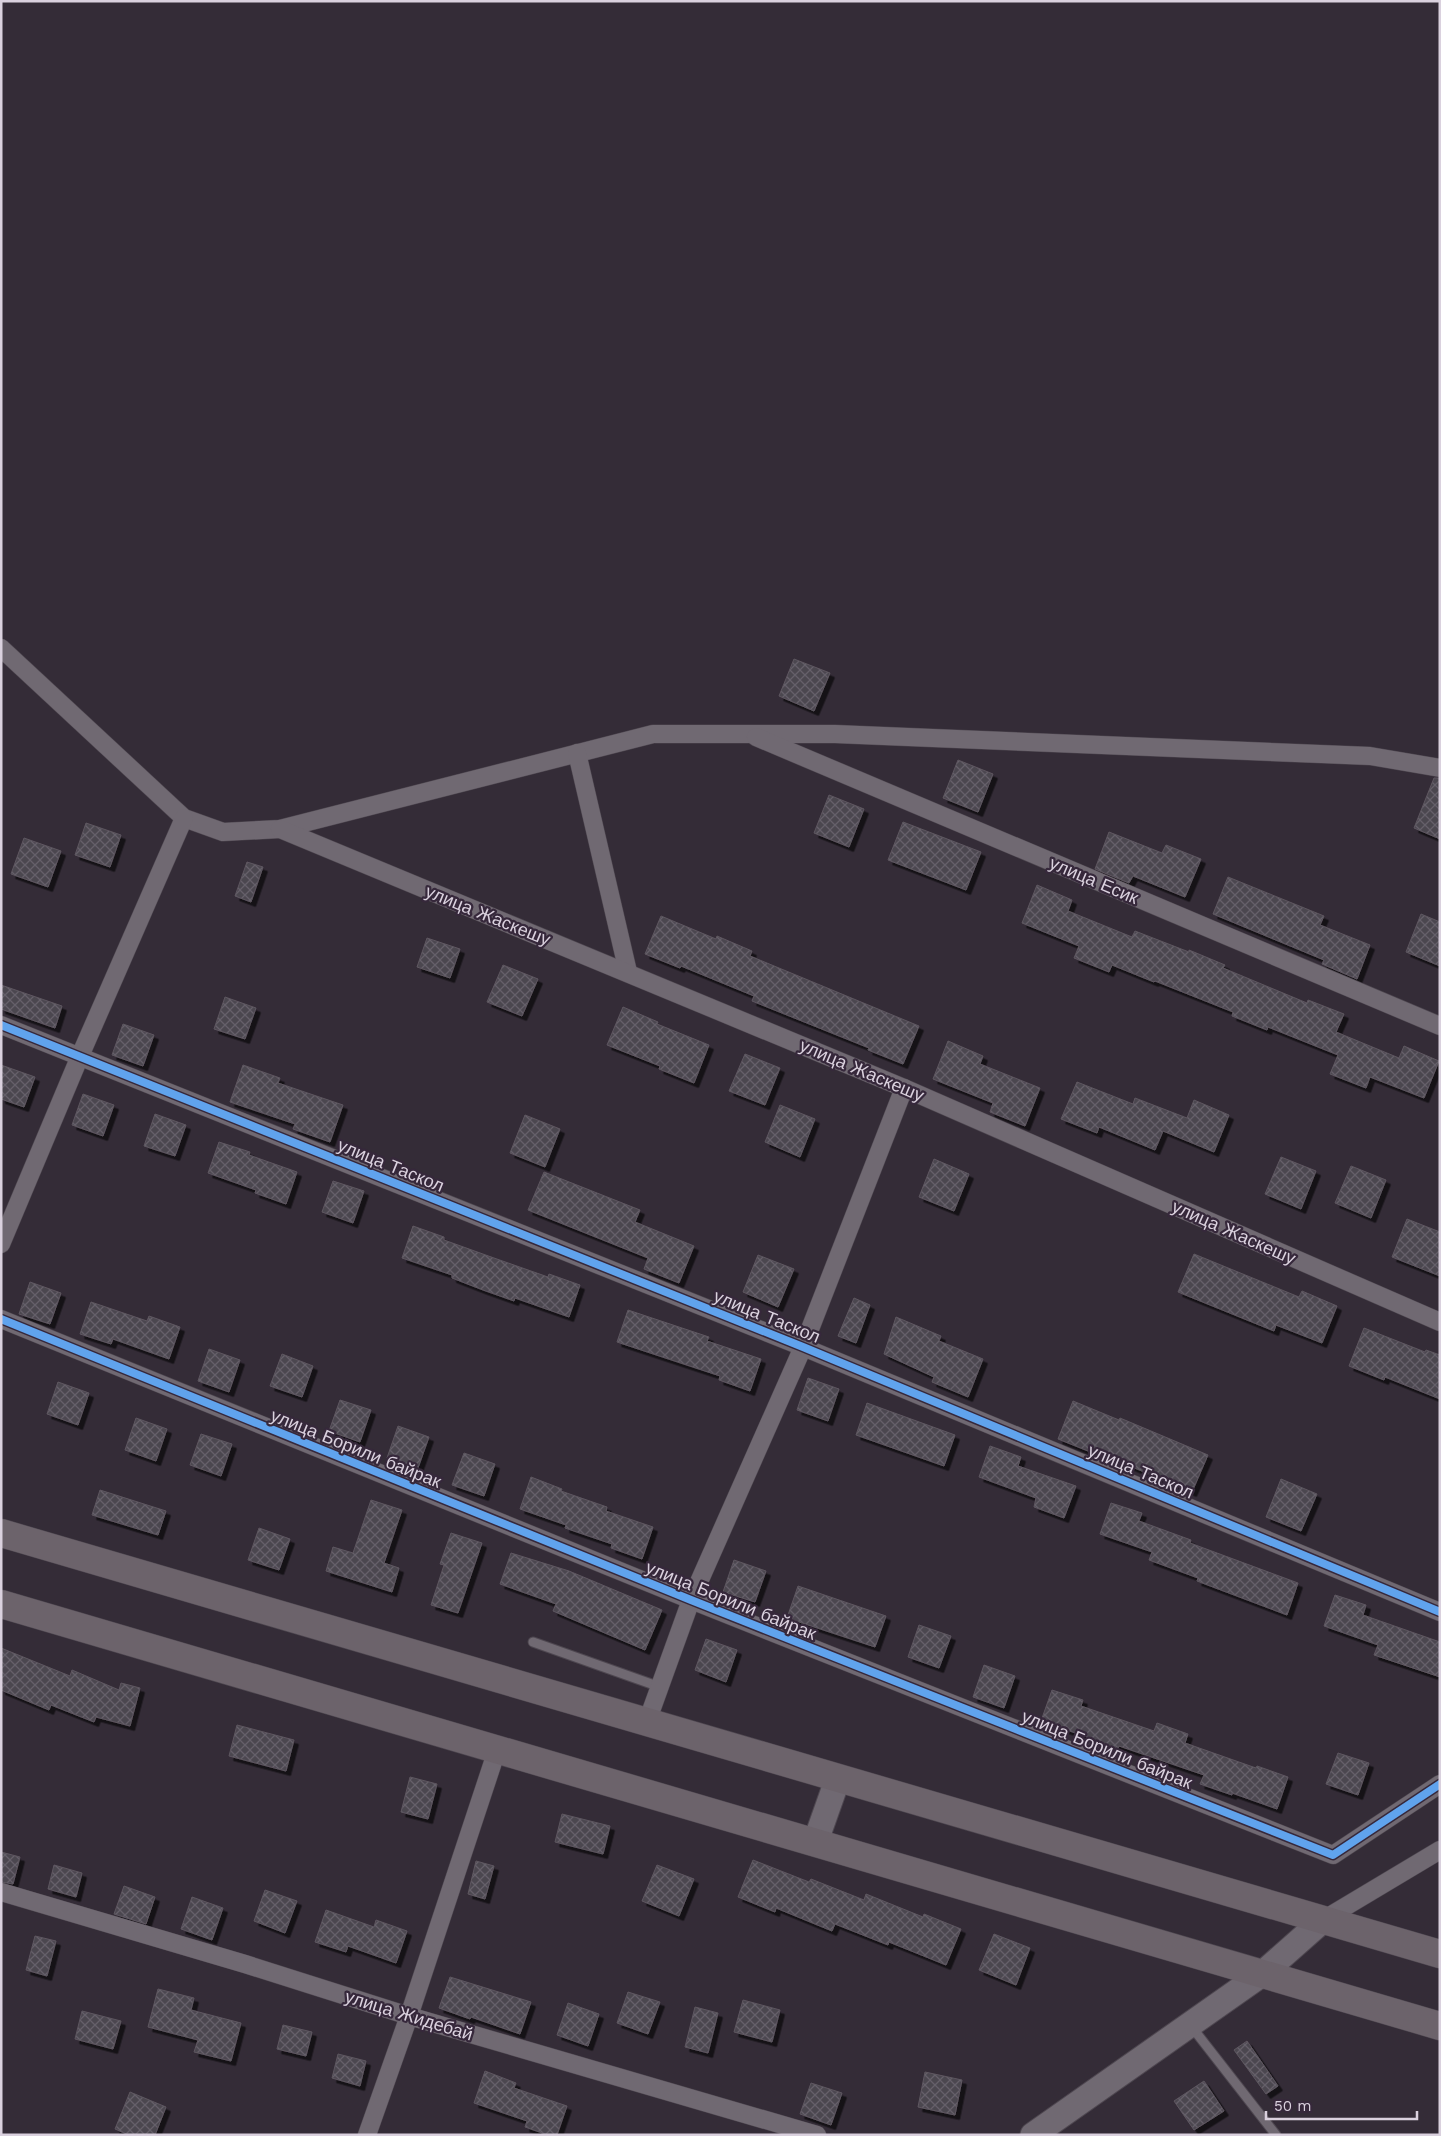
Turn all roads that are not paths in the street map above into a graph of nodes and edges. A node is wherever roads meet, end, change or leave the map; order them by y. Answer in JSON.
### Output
{"nodes":[{"id":1,"x":1,"y":648,"type":"edge"},
{"id":2,"x":748,"y":734,"type":"junction"},
{"id":3,"x":577,"y":753,"type":"junction"},
{"id":4,"x":1440,"y":768,"type":"edge"},
{"id":5,"x":184,"y":818,"type":"junction"},
{"id":6,"x":280,"y":829,"type":"junction"},
{"id":7,"x":628,"y":972,"type":"junction"},
{"id":8,"x":1,"y":1025,"type":"edge"},
{"id":9,"x":1440,"y":1026,"type":"edge"},
{"id":10,"x":80,"y":1056,"type":"junction"},
{"id":11,"x":904,"y":1088,"type":"junction"},
{"id":12,"x":1,"y":1244,"type":"edge"},
{"id":13,"x":1,"y":1319,"type":"edge"},
{"id":14,"x":1440,"y":1322,"type":"edge"},
{"id":15,"x":803,"y":1347,"type":"junction"},
{"id":16,"x":1,"y":1533,"type":"edge"},
{"id":17,"x":691,"y":1600,"type":"junction"},
{"id":18,"x":1,"y":1604,"type":"edge"},
{"id":19,"x":1440,"y":1612,"type":"edge"},
{"id":20,"x":532,"y":1642,"type":"dead end"},
{"id":21,"x":660,"y":1687,"type":"junction"},
{"id":22,"x":647,"y":1722,"type":"junction"},
{"id":23,"x":497,"y":1750,"type":"junction"},
{"id":24,"x":838,"y":1778,"type":"junction"},
{"id":25,"x":1440,"y":1784,"type":"edge"},
{"id":26,"x":816,"y":1843,"type":"junction"},
{"id":27,"x":1440,"y":1850,"type":"edge"},
{"id":28,"x":1,"y":1892,"type":"edge"},
{"id":29,"x":1323,"y":1920,"type":"junction"},
{"id":30,"x":1440,"y":1954,"type":"edge"},
{"id":31,"x":1262,"y":1974,"type":"junction"},
{"id":32,"x":409,"y":2016,"type":"junction"},
{"id":33,"x":1189,"y":2024,"type":"junction"},
{"id":34,"x":1440,"y":2026,"type":"edge"},
{"id":35,"x":367,"y":2135,"type":"edge"},
{"id":36,"x":817,"y":2135,"type":"edge"},
{"id":37,"x":1033,"y":2135,"type":"edge"},
{"id":38,"x":1276,"y":2135,"type":"edge"}],
"edges":[{"from":1,"to":5,"type":"street"},
{"from":2,"to":3,"type":"street"},
{"from":2,"to":4,"type":"street"},
{"from":2,"to":9,"type":"street","name":"улица Есик"},
{"from":3,"to":6,"type":"street"},
{"from":3,"to":7,"type":"street"},
{"from":5,"to":6,"type":"street"},
{"from":5,"to":10,"type":"street"},
{"from":6,"to":7,"type":"street","name":"улица Жаскешу"},
{"from":7,"to":11,"type":"street","name":"улица Жаскешу"},
{"from":8,"to":10,"type":"street","name":"улица Таскол"},
{"from":10,"to":12,"type":"street"},
{"from":10,"to":15,"type":"street","name":"улица Таскол"},
{"from":11,"to":14,"type":"street","name":"улица Жаскешу"},
{"from":11,"to":15,"type":"street"},
{"from":13,"to":17,"type":"street","name":"улица Борили байрак"},
{"from":15,"to":17,"type":"street"},
{"from":15,"to":19,"type":"street","name":"улица Таскол"},
{"from":16,"to":22,"type":"main road"},
{"from":17,"to":21,"type":"street"},
{"from":17,"to":25,"type":"street","name":"улица Борили байрак"},
{"from":18,"to":23,"type":"main road"},
{"from":20,"to":21,"type":"lane"},
{"from":21,"to":22,"type":"street"},
{"from":22,"to":24,"type":"main road"},
{"from":23,"to":26,"type":"main road"},
{"from":23,"to":32,"type":"street"},
{"from":24,"to":26,"type":"street"},
{"from":24,"to":29,"type":"main road"},
{"from":26,"to":31,"type":"main road"},
{"from":27,"to":29,"type":"street"},
{"from":28,"to":32,"type":"street","name":"улица Жидебай"},
{"from":29,"to":30,"type":"main road"},
{"from":29,"to":31,"type":"street"},
{"from":31,"to":33,"type":"street"},
{"from":31,"to":34,"type":"main road"},
{"from":32,"to":35,"type":"street"},
{"from":32,"to":36,"type":"street","name":"улица Жидебай"},
{"from":33,"to":37,"type":"street"},
{"from":33,"to":38,"type":"lane"}]}
